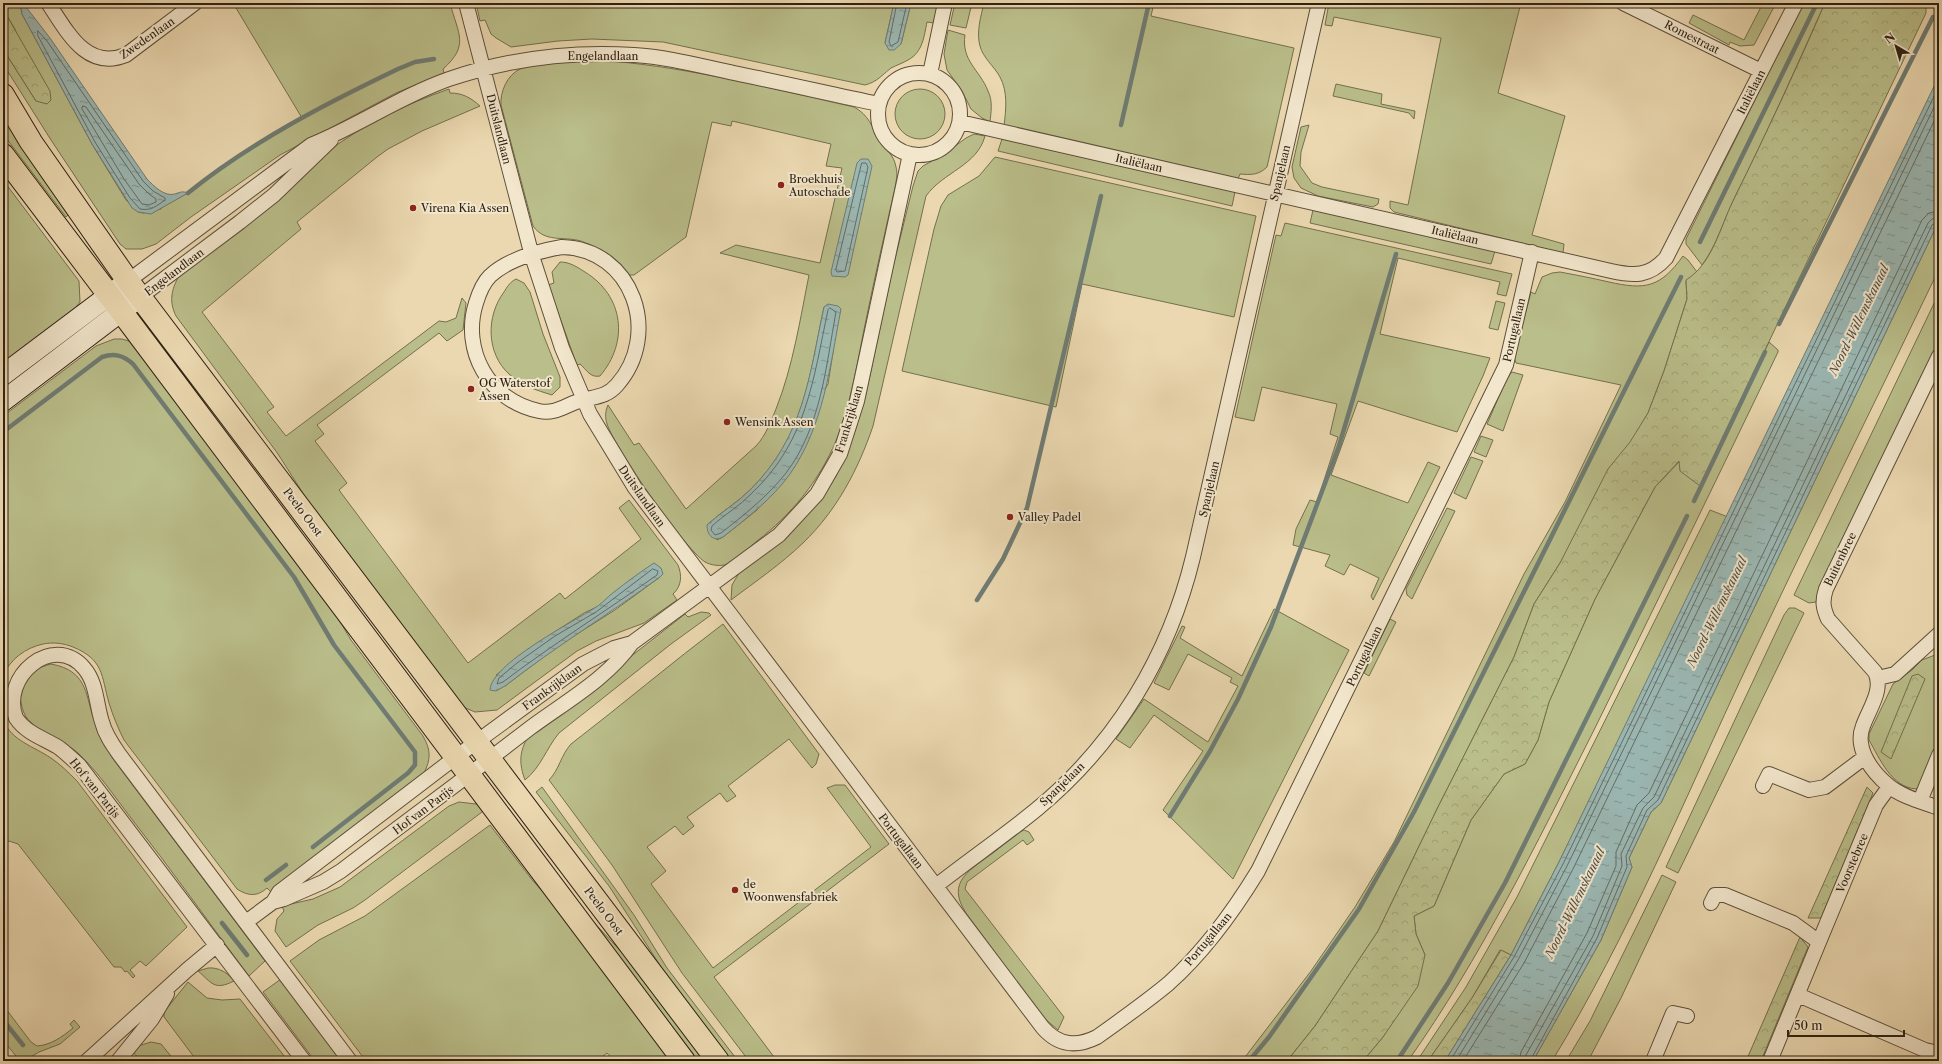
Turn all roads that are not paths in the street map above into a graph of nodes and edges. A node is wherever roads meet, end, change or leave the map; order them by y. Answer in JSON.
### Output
{"nodes":[{"id":1,"x":48,"y":3,"type":"edge"},
{"id":2,"x":195,"y":3,"type":"edge"},
{"id":3,"x":466,"y":3,"type":"edge"},
{"id":4,"x":945,"y":3,"type":"edge"},
{"id":5,"x":1319,"y":3,"type":"edge"},
{"id":6,"x":1622,"y":3,"type":"edge"},
{"id":7,"x":1796,"y":3,"type":"edge"},
{"id":8,"x":484,"y":70,"type":"junction"},
{"id":9,"x":1761,"y":72,"type":"junction"},
{"id":10,"x":930,"y":74,"type":"junction"},
{"id":11,"x":3,"y":95,"type":"edge"},
{"id":12,"x":879,"y":104,"type":"junction"},
{"id":13,"x":960,"y":122,"type":"junction"},
{"id":14,"x":337,"y":134,"type":"junction"},
{"id":15,"x":910,"y":154,"type":"junction"},
{"id":16,"x":3,"y":156,"type":"edge"},
{"id":17,"x":1275,"y":194,"type":"junction"},
{"id":18,"x":1532,"y":252,"type":"junction"},
{"id":19,"x":532,"y":256,"type":"junction"},
{"id":20,"x":134,"y":289,"type":"junction"},
{"id":21,"x":115,"y":303,"type":"junction"},
{"id":22,"x":1939,"y":356,"type":"edge"},
{"id":23,"x":3,"y":374,"type":"edge"},
{"id":24,"x":584,"y":400,"type":"junction"},
{"id":25,"x":3,"y":401,"type":"edge"},
{"id":26,"x":709,"y":586,"type":"junction"},
{"id":27,"x":1936,"y":641,"type":"edge"},
{"id":28,"x":632,"y":643,"type":"junction"},
{"id":29,"x":1878,"y":678,"type":"junction"},
{"id":30,"x":478,"y":743,"type":"junction"},
{"id":31,"x":1939,"y":755,"type":"edge"},
{"id":32,"x":456,"y":757,"type":"junction"},
{"id":33,"x":1866,"y":757,"type":"junction"},
{"id":34,"x":491,"y":760,"type":"junction"},
{"id":35,"x":469,"y":775,"type":"junction"},
{"id":36,"x":1763,"y":786,"type":"dead end"},
{"id":37,"x":1889,"y":787,"type":"junction"},
{"id":38,"x":1920,"y":801,"type":"junction"},
{"id":39,"x":1939,"y":808,"type":"edge"},
{"id":40,"x":936,"y":886,"type":"junction"},
{"id":41,"x":273,"y":902,"type":"junction"},
{"id":42,"x":1711,"y":903,"type":"dead end"},
{"id":43,"x":246,"y":922,"type":"junction"},
{"id":44,"x":1820,"y":942,"type":"junction"},
{"id":45,"x":216,"y":945,"type":"junction"},
{"id":46,"x":176,"y":980,"type":"junction"},
{"id":47,"x":1798,"y":995,"type":"junction"},
{"id":48,"x":1687,"y":1016,"type":"dead end"},
{"id":49,"x":1939,"y":1054,"type":"edge"},
{"id":50,"x":86,"y":1061,"type":"edge"},
{"id":51,"x":118,"y":1061,"type":"edge"},
{"id":52,"x":304,"y":1061,"type":"edge"},
{"id":53,"x":350,"y":1061,"type":"edge"},
{"id":54,"x":684,"y":1061,"type":"edge"},
{"id":55,"x":718,"y":1061,"type":"edge"},
{"id":56,"x":1652,"y":1061,"type":"edge"},
{"id":57,"x":1770,"y":1061,"type":"edge"}],
"edges":[{"from":1,"to":2,"type":"street","name":"Zwedenlaan"},
{"from":3,"to":8,"type":"street","name":"Duitslandlaan"},
{"from":4,"to":10,"type":"street"},
{"from":5,"to":17,"type":"street","name":"Spanjelaan"},
{"from":6,"to":9,"type":"street","name":"Romestraat"},
{"from":7,"to":9,"type":"street","name":"Italiëlaan"},
{"from":8,"to":12,"type":"street","name":"Engelandlaan"},
{"from":8,"to":14,"type":"street","name":"Engelandlaan"},
{"from":8,"to":19,"type":"street","name":"Duitslandlaan"},
{"from":9,"to":18,"type":"street","name":"Italiëlaan"},
{"from":10,"to":12,"type":"street"},
{"from":10,"to":13,"type":"street"},
{"from":11,"to":20,"type":"main road","name":"Peelo Oost"},
{"from":12,"to":15,"type":"street"},
{"from":13,"to":15,"type":"street"},
{"from":13,"to":17,"type":"street","name":"Italiëlaan"},
{"from":14,"to":20,"type":"street","name":"Engelandlaan"},
{"from":14,"to":20,"type":"street","name":"Engelandlaan"},
{"from":15,"to":26,"type":"street","name":"Frankrijklaan"},
{"from":16,"to":21,"type":"main road"},
{"from":17,"to":18,"type":"street","name":"Italiëlaan"},
{"from":17,"to":40,"type":"street","name":"Spanjelaan"},
{"from":18,"to":40,"type":"street","name":"Portugallaan"},
{"from":19,"to":24,"type":"street","name":"Duitslandlaan"},
{"from":19,"to":24,"type":"street"},
{"from":19,"to":24,"type":"street"},
{"from":20,"to":21,"type":"main road","name":"Engelandlaan"},
{"from":20,"to":30,"type":"main road","name":"Peelo Oost"},
{"from":21,"to":23,"type":"main road","name":"Engelandlaan"},
{"from":21,"to":25,"type":"main road","name":"Engelandlaan"},
{"from":21,"to":32,"type":"main road"},
{"from":22,"to":29,"type":"street","name":"Buitenbree"},
{"from":24,"to":26,"type":"street","name":"Duitslandlaan"},
{"from":26,"to":28,"type":"street","name":"Frankrijklaan"},
{"from":26,"to":40,"type":"street","name":"Portugallaan"},
{"from":27,"to":29,"type":"street"},
{"from":28,"to":30,"type":"street","name":"Frankrijklaan"},
{"from":28,"to":34,"type":"street","name":"Frankrijklaan"},
{"from":29,"to":33,"type":"street"},
{"from":30,"to":32,"type":"street"},
{"from":30,"to":34,"type":"main road","name":"Peelo Oost"},
{"from":31,"to":38,"type":"street"},
{"from":32,"to":35,"type":"main road"},
{"from":32,"to":41,"type":"street","name":"Hof van Parijs"},
{"from":33,"to":36,"type":"street"},
{"from":33,"to":37,"type":"street"},
{"from":34,"to":35,"type":"street"},
{"from":34,"to":55,"type":"main road","name":"Peelo Oost"},
{"from":35,"to":41,"type":"street","name":"Hof van Parijs"},
{"from":35,"to":54,"type":"main road"},
{"from":37,"to":38,"type":"street"},
{"from":37,"to":44,"type":"street","name":"Voorstebree"},
{"from":38,"to":39,"type":"street"},
{"from":41,"to":43,"type":"street","name":"Hof van Parijs"},
{"from":42,"to":44,"type":"street"},
{"from":43,"to":45,"type":"street","name":"Hof van Parijs"},
{"from":43,"to":53,"type":"street","name":"Hof van Parijs"},
{"from":44,"to":47,"type":"street","name":"Voorstebree"},
{"from":45,"to":46,"type":"street"},
{"from":45,"to":52,"type":"street","name":"Hof van Parijs"},
{"from":46,"to":50,"type":"street"},
{"from":46,"to":51,"type":"street"},
{"from":47,"to":49,"type":"street"},
{"from":47,"to":57,"type":"street","name":"Voorstebree"},
{"from":48,"to":56,"type":"street"}]}
